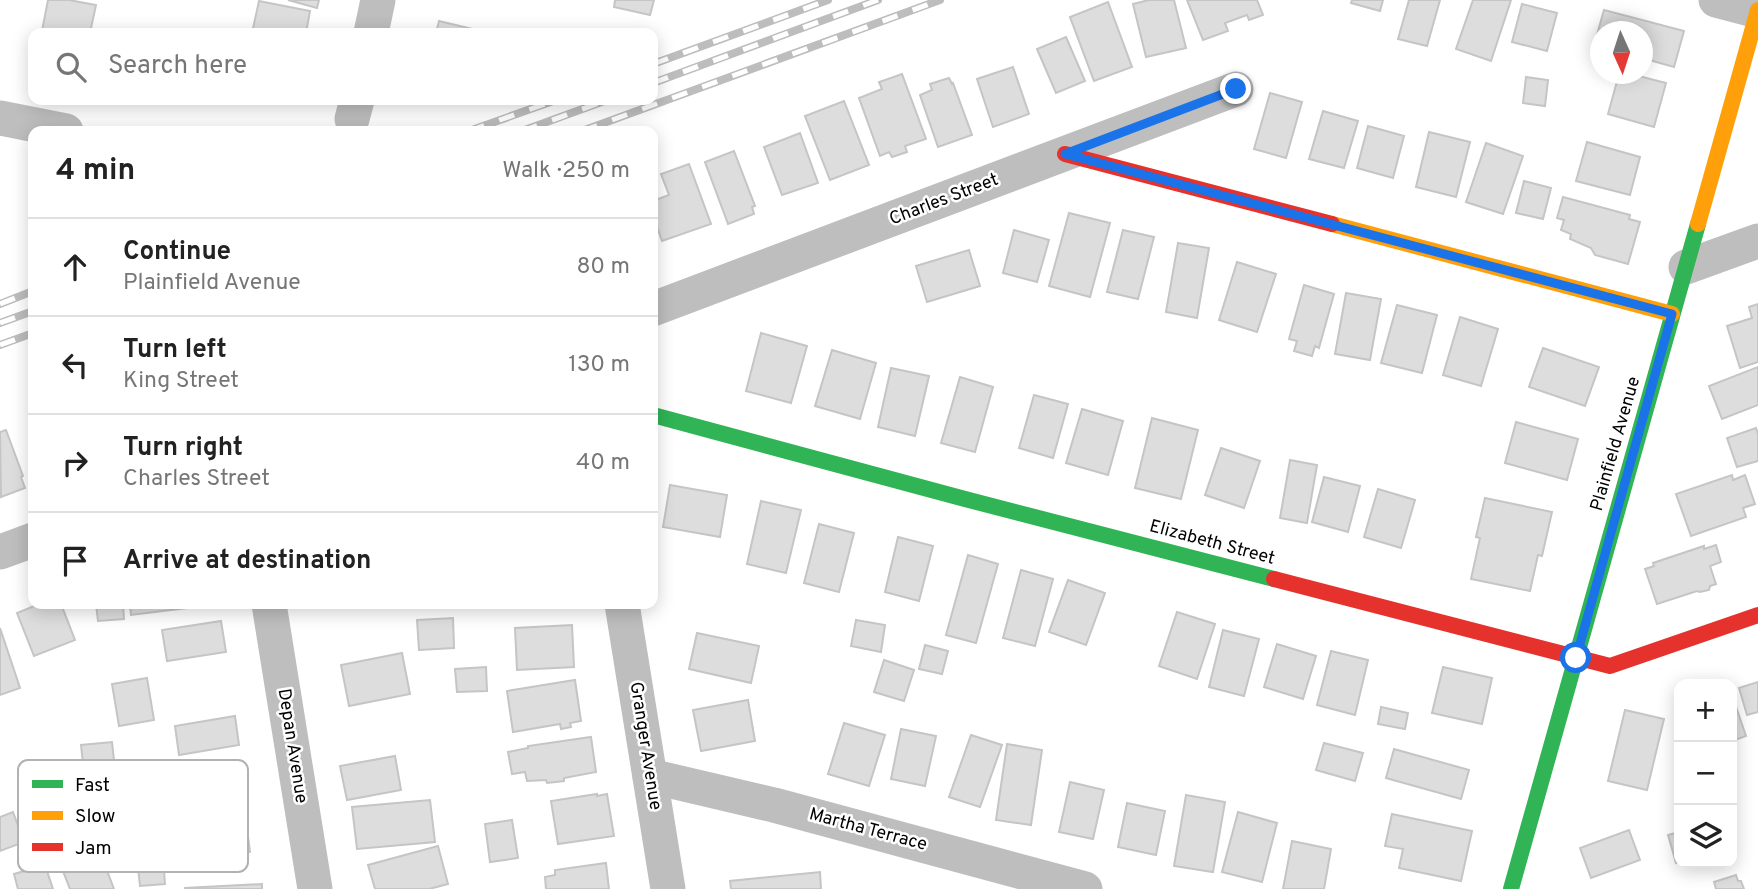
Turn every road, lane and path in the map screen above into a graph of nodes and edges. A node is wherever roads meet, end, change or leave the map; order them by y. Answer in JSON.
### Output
{"nodes":[{"id":1,"x":378,"y":0,"type":"edge"},
{"id":2,"x":1716,"y":0,"type":"edge"},
{"id":3,"x":1758,"y":10,"type":"edge"},
{"id":4,"x":372,"y":28,"type":"edge"},
{"id":5,"x":1236,"y":89,"type":"dead end"},
{"id":6,"x":0,"y":118,"type":"edge"},
{"id":7,"x":41,"y":126,"type":"edge"},
{"id":8,"x":1065,"y":154,"type":"junction"},
{"id":9,"x":1758,"y":242,"type":"edge"},
{"id":10,"x":1686,"y":267,"type":"junction"},
{"id":11,"x":658,"y":307,"type":"edge"},
{"id":12,"x":1672,"y":314,"type":"junction"},
{"id":13,"x":658,"y":416,"type":"edge"},
{"id":14,"x":28,"y":542,"type":"edge"},
{"id":15,"x":0,"y":552,"type":"edge"},
{"id":16,"x":270,"y":609,"type":"edge"},
{"id":17,"x":623,"y":609,"type":"edge"},
{"id":18,"x":1758,"y":615,"type":"edge"},
{"id":19,"x":1576,"y":658,"type":"junction"},
{"id":20,"x":650,"y":776,"type":"junction"},
{"id":21,"x":315,"y":889,"type":"edge"},
{"id":22,"x":668,"y":889,"type":"edge"},
{"id":23,"x":1085,"y":889,"type":"edge"},
{"id":24,"x":1511,"y":889,"type":"edge"}],
"edges":[{"from":1,"to":4,"type":"street"},
{"from":2,"to":3,"type":"street"},
{"from":3,"to":10,"type":"street","name":"Plainfield Avenue"},
{"from":5,"to":8,"type":"street","name":"Charles Street"},
{"from":6,"to":7,"type":"street"},
{"from":8,"to":11,"type":"street","name":"Charles Street"},
{"from":8,"to":12,"type":"street"},
{"from":9,"to":10,"type":"street"},
{"from":10,"to":12,"type":"street","name":"Plainfield Avenue"},
{"from":12,"to":19,"type":"street","name":"Plainfield Avenue"},
{"from":13,"to":19,"type":"street","name":"Elizabeth Street"},
{"from":14,"to":15,"type":"street"},
{"from":16,"to":21,"type":"street","name":"Depan Avenue"},
{"from":17,"to":20,"type":"street","name":"Granger Avenue"},
{"from":18,"to":19,"type":"street","name":"Elizabeth Street"},
{"from":19,"to":24,"type":"street","name":"Plainfield Avenue"},
{"from":20,"to":22,"type":"street","name":"Granger Avenue"},
{"from":20,"to":23,"type":"street","name":"Martha Terrace"}]}
